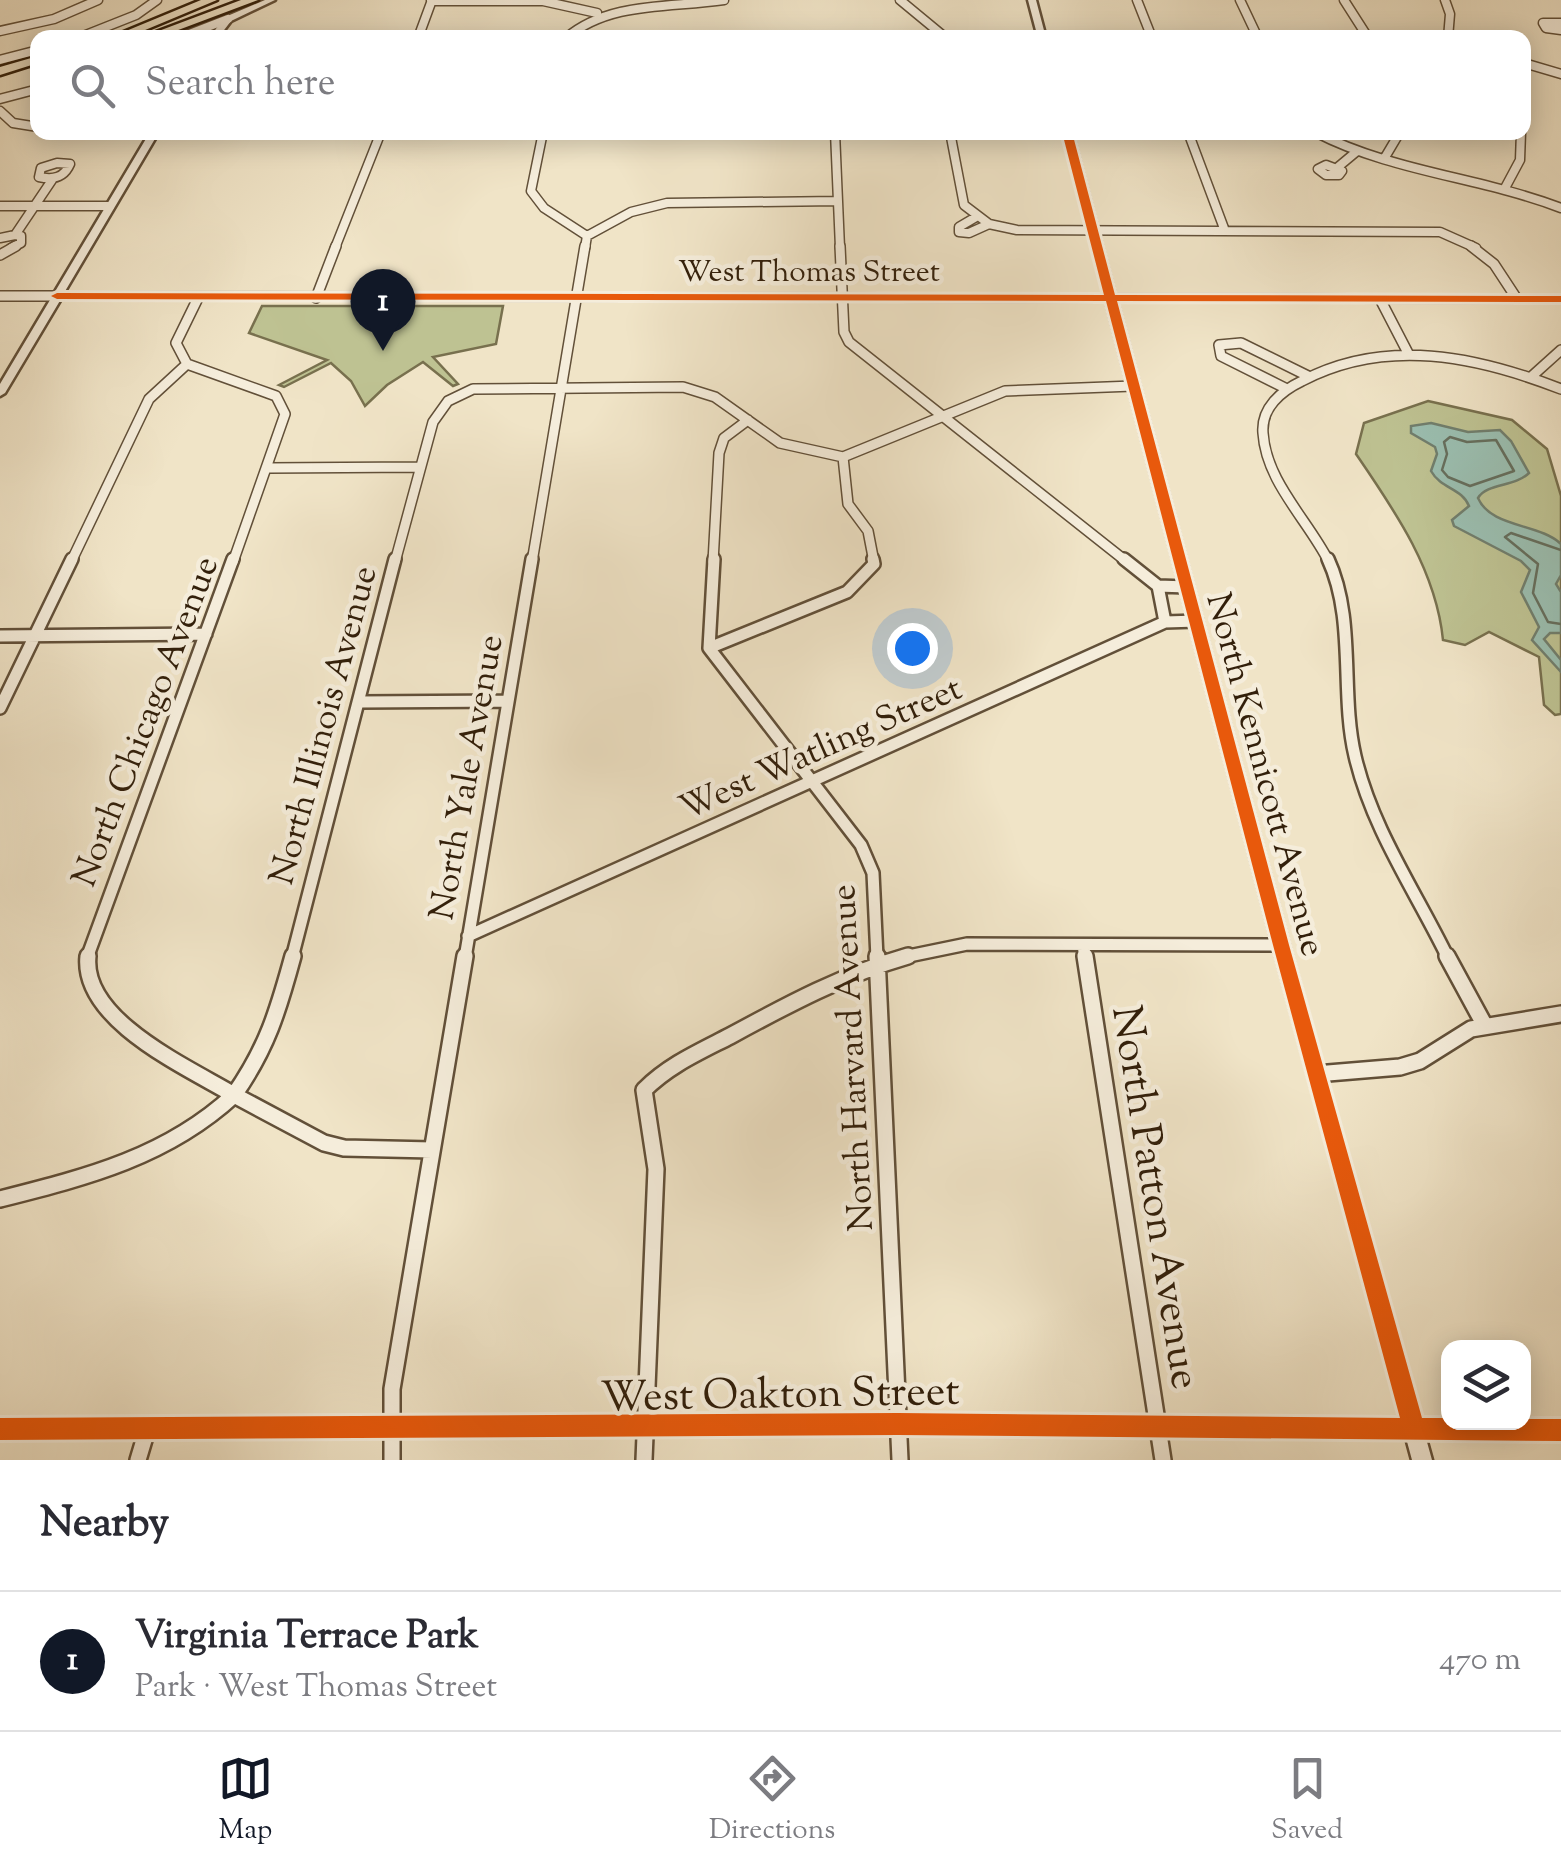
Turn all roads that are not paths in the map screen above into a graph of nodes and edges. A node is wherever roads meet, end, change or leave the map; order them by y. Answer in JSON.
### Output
{"nodes":[{"id":1,"x":98,"y":0,"type":"edge"},
{"id":2,"x":156,"y":0,"type":"edge"},
{"id":3,"x":177,"y":0,"type":"edge"},
{"id":4,"x":212,"y":0,"type":"edge"},
{"id":5,"x":236,"y":0,"type":"edge"},
{"id":6,"x":252,"y":0,"type":"edge"},
{"id":7,"x":271,"y":0,"type":"edge"},
{"id":8,"x":724,"y":0,"type":"edge"},
{"id":9,"x":900,"y":0,"type":"edge"},
{"id":10,"x":1032,"y":0,"type":"edge"},
{"id":11,"x":1137,"y":0,"type":"edge"},
{"id":12,"x":1240,"y":0,"type":"edge"},
{"id":13,"x":1344,"y":0,"type":"edge"},
{"id":14,"x":1445,"y":0,"type":"edge"},
{"id":15,"x":432,"y":1,"type":"edge"},
{"id":16,"x":597,"y":12,"type":"junction"},
{"id":17,"x":228,"y":19,"type":"junction"},
{"id":18,"x":98,"y":30,"type":"edge"},
{"id":19,"x":118,"y":30,"type":"edge"},
{"id":20,"x":135,"y":30,"type":"edge"},
{"id":21,"x":163,"y":30,"type":"edge"},
{"id":22,"x":167,"y":30,"type":"edge"},
{"id":23,"x":200,"y":30,"type":"edge"},
{"id":24,"x":219,"y":30,"type":"edge"},
{"id":25,"x":421,"y":30,"type":"edge"},
{"id":26,"x":572,"y":30,"type":"edge"},
{"id":27,"x":936,"y":30,"type":"edge"},
{"id":28,"x":1040,"y":30,"type":"edge"},
{"id":29,"x":1149,"y":30,"type":"edge"},
{"id":30,"x":1254,"y":30,"type":"edge"},
{"id":31,"x":1363,"y":30,"type":"edge"},
{"id":32,"x":1449,"y":30,"type":"edge"},
{"id":33,"x":0,"y":31,"type":"edge"},
{"id":34,"x":30,"y":52,"type":"edge"},
{"id":35,"x":0,"y":60,"type":"edge"},
{"id":36,"x":30,"y":63,"type":"edge"},
{"id":37,"x":1531,"y":65,"type":"edge"},
{"id":38,"x":0,"y":72,"type":"edge"},
{"id":39,"x":1561,"y":74,"type":"edge"},
{"id":40,"x":30,"y":75,"type":"edge"},
{"id":41,"x":0,"y":84,"type":"edge"},
{"id":42,"x":30,"y":91,"type":"edge"},
{"id":43,"x":0,"y":100,"type":"edge"},
{"id":44,"x":0,"y":112,"type":"edge"},
{"id":45,"x":30,"y":125,"type":"edge"},
{"id":46,"x":150,"y":140,"type":"edge"},
{"id":47,"x":379,"y":140,"type":"edge"},
{"id":48,"x":541,"y":140,"type":"edge"},
{"id":49,"x":836,"y":140,"type":"edge"},
{"id":50,"x":952,"y":140,"type":"edge"},
{"id":51,"x":1069,"y":140,"type":"edge"},
{"id":52,"x":1191,"y":140,"type":"edge"},
{"id":53,"x":1331,"y":140,"type":"edge"},
{"id":54,"x":1395,"y":140,"type":"edge"},
{"id":55,"x":1521,"y":140,"type":"edge"},
{"id":56,"x":1356,"y":152,"type":"junction"},
{"id":57,"x":1384,"y":159,"type":"junction"},
{"id":58,"x":1338,"y":168,"type":"dead end"},
{"id":59,"x":52,"y":180,"type":"dead end"},
{"id":60,"x":1505,"y":188,"type":"junction"},
{"id":61,"x":838,"y":201,"type":"junction"},
{"id":62,"x":0,"y":206,"type":"edge"},
{"id":63,"x":36,"y":206,"type":"junction"},
{"id":64,"x":110,"y":206,"type":"junction"},
{"id":65,"x":1561,"y":208,"type":"edge"},
{"id":66,"x":976,"y":217,"type":"junction"},
{"id":67,"x":989,"y":224,"type":"junction"},
{"id":68,"x":1092,"y":230,"type":"junction"},
{"id":69,"x":1225,"y":231,"type":"junction"},
{"id":70,"x":15,"y":235,"type":"junction"},
{"id":71,"x":587,"y":236,"type":"junction"},
{"id":72,"x":0,"y":238,"type":"edge"},
{"id":73,"x":0,"y":255,"type":"edge"},
{"id":74,"x":0,"y":296,"type":"edge"},
{"id":75,"x":57,"y":296,"type":"junction"},
{"id":76,"x":198,"y":298,"type":"junction"},
{"id":77,"x":316,"y":298,"type":"junction"},
{"id":78,"x":576,"y":298,"type":"junction"},
{"id":79,"x":843,"y":299,"type":"junction"},
{"id":80,"x":1111,"y":299,"type":"junction"},
{"id":81,"x":1380,"y":299,"type":"junction"},
{"id":82,"x":1517,"y":299,"type":"junction"},
{"id":83,"x":1561,"y":300,"type":"edge"},
{"id":84,"x":1561,"y":350,"type":"edge"},
{"id":85,"x":1408,"y":353,"type":"junction"},
{"id":86,"x":187,"y":364,"type":"junction"},
{"id":87,"x":1308,"y":376,"type":"junction"},
{"id":88,"x":1531,"y":377,"type":"junction"},
{"id":89,"x":562,"y":386,"type":"junction"},
{"id":90,"x":1133,"y":386,"type":"junction"},
{"id":91,"x":1287,"y":389,"type":"junction"},
{"id":92,"x":1561,"y":389,"type":"edge"},
{"id":93,"x":0,"y":394,"type":"edge"},
{"id":94,"x":940,"y":416,"type":"junction"},
{"id":95,"x":748,"y":420,"type":"junction"},
{"id":96,"x":842,"y":457,"type":"junction"},
{"id":97,"x":419,"y":467,"type":"junction"},
{"id":98,"x":270,"y":468,"type":"junction"},
{"id":99,"x":1158,"y":586,"type":"junction"},
{"id":100,"x":1187,"y":587,"type":"junction"},
{"id":101,"x":1197,"y":620,"type":"junction"},
{"id":102,"x":1165,"y":622,"type":"junction"},
{"id":103,"x":206,"y":634,"type":"junction"},
{"id":104,"x":0,"y":636,"type":"edge"},
{"id":105,"x":35,"y":636,"type":"junction"},
{"id":106,"x":710,"y":648,"type":"junction"},
{"id":107,"x":508,"y":700,"type":"junction"},
{"id":108,"x":360,"y":702,"type":"junction"},
{"id":109,"x":0,"y":708,"type":"edge"},
{"id":110,"x":809,"y":781,"type":"junction"},
{"id":111,"x":468,"y":936,"type":"junction"},
{"id":112,"x":1083,"y":945,"type":"junction"},
{"id":113,"x":1280,"y":945,"type":"junction"},
{"id":114,"x":878,"y":964,"type":"junction"},
{"id":115,"x":1561,"y":1014,"type":"edge"},
{"id":116,"x":1484,"y":1026,"type":"junction"},
{"id":117,"x":1316,"y":1074,"type":"junction"},
{"id":118,"x":234,"y":1095,"type":"junction"},
{"id":119,"x":432,"y":1150,"type":"junction"},
{"id":120,"x":0,"y":1199,"type":"edge"},
{"id":121,"x":898,"y":1424,"type":"junction"},
{"id":122,"x":1158,"y":1426,"type":"junction"},
{"id":123,"x":646,"y":1428,"type":"junction"},
{"id":124,"x":0,"y":1429,"type":"edge"},
{"id":125,"x":1414,"y":1429,"type":"junction"},
{"id":126,"x":147,"y":1430,"type":"junction"},
{"id":127,"x":394,"y":1430,"type":"junction"},
{"id":128,"x":1561,"y":1430,"type":"edge"},
{"id":129,"x":138,"y":1460,"type":"edge"},
{"id":130,"x":392,"y":1460,"type":"edge"},
{"id":131,"x":644,"y":1460,"type":"edge"},
{"id":132,"x":900,"y":1460,"type":"edge"},
{"id":133,"x":1164,"y":1460,"type":"edge"},
{"id":134,"x":1422,"y":1460,"type":"edge"}],
"edges":[{"from":1,"to":33,"type":"street"},
{"from":2,"to":18,"type":"street"},
{"from":3,"to":19,"type":"highway"},
{"from":4,"to":20,"type":"highway"},
{"from":5,"to":21,"type":"highway"},
{"from":6,"to":22,"type":"highway"},
{"from":7,"to":17,"type":"street"},
{"from":8,"to":16,"type":"street"},
{"from":9,"to":27,"type":"street"},
{"from":10,"to":28,"type":"street"},
{"from":11,"to":29,"type":"street"},
{"from":12,"to":30,"type":"street"},
{"from":13,"to":31,"type":"street"},
{"from":14,"to":32,"type":"street"},
{"from":15,"to":16,"type":"street"},
{"from":15,"to":25,"type":"street"},
{"from":16,"to":26,"type":"street"},
{"from":17,"to":23,"type":"street"},
{"from":17,"to":24,"type":"street"},
{"from":34,"to":35,"type":"street"},
{"from":36,"to":38,"type":"highway"},
{"from":37,"to":39,"type":"street"},
{"from":40,"to":41,"type":"highway"},
{"from":42,"to":43,"type":"street"},
{"from":44,"to":45,"type":"street"},
{"from":46,"to":64,"type":"street"},
{"from":47,"to":77,"type":"street"},
{"from":48,"to":71,"type":"street"},
{"from":49,"to":61,"type":"street"},
{"from":50,"to":66,"type":"street"},
{"from":51,"to":68,"type":"street","name":"North Kennicott Avenue"},
{"from":52,"to":69,"type":"street"},
{"from":53,"to":56,"type":"street"},
{"from":54,"to":57,"type":"street"},
{"from":55,"to":60,"type":"street"},
{"from":56,"to":57,"type":"street"},
{"from":56,"to":58,"type":"street"},
{"from":57,"to":60,"type":"street"},
{"from":59,"to":63,"type":"street"},
{"from":60,"to":65,"type":"street"},
{"from":61,"to":71,"type":"street"},
{"from":61,"to":79,"type":"street"},
{"from":62,"to":63,"type":"street"},
{"from":63,"to":64,"type":"street"},
{"from":63,"to":70,"type":"street"},
{"from":64,"to":75,"type":"street"},
{"from":66,"to":67,"type":"street"},
{"from":66,"to":67,"type":"street"},
{"from":67,"to":68,"type":"street"},
{"from":68,"to":69,"type":"street"},
{"from":68,"to":80,"type":"street","name":"North Kennicott Avenue"},
{"from":69,"to":82,"type":"street"},
{"from":70,"to":72,"type":"street"},
{"from":70,"to":73,"type":"street"},
{"from":71,"to":78,"type":"street","name":"North Yale Avenue"},
{"from":74,"to":75,"type":"street"},
{"from":75,"to":76,"type":"street","name":"West Thomas Street"},
{"from":75,"to":93,"type":"street"},
{"from":76,"to":77,"type":"street","name":"West Thomas Street"},
{"from":76,"to":86,"type":"street"},
{"from":77,"to":78,"type":"street","name":"West Thomas Street"},
{"from":78,"to":79,"type":"street","name":"West Thomas Street"},
{"from":78,"to":89,"type":"street","name":"North Yale Avenue"},
{"from":79,"to":80,"type":"street","name":"West Thomas Street"},
{"from":79,"to":94,"type":"street"},
{"from":80,"to":81,"type":"street","name":"West Thomas Street"},
{"from":80,"to":90,"type":"street","name":"North Kennicott Avenue"},
{"from":81,"to":82,"type":"street","name":"West Thomas Street"},
{"from":81,"to":85,"type":"street"},
{"from":82,"to":83,"type":"street","name":"West Thomas Street"},
{"from":84,"to":88,"type":"street"},
{"from":85,"to":87,"type":"street"},
{"from":85,"to":88,"type":"street"},
{"from":86,"to":98,"type":"street","name":"North Chicago Avenue"},
{"from":86,"to":105,"type":"street"},
{"from":87,"to":91,"type":"street"},
{"from":87,"to":91,"type":"street"},
{"from":88,"to":92,"type":"street"},
{"from":89,"to":95,"type":"street"},
{"from":89,"to":97,"type":"street","name":"North Illinois Avenue"},
{"from":89,"to":107,"type":"street","name":"North Yale Avenue"},
{"from":90,"to":94,"type":"street"},
{"from":90,"to":100,"type":"street","name":"North Kennicott Avenue"},
{"from":91,"to":116,"type":"street"},
{"from":94,"to":96,"type":"street"},
{"from":94,"to":99,"type":"street"},
{"from":95,"to":96,"type":"street"},
{"from":95,"to":106,"type":"street"},
{"from":96,"to":106,"type":"street"},
{"from":97,"to":98,"type":"street"},
{"from":97,"to":108,"type":"street","name":"North Illinois Avenue"},
{"from":98,"to":103,"type":"street","name":"North Chicago Avenue"},
{"from":99,"to":100,"type":"street"},
{"from":99,"to":102,"type":"street"},
{"from":100,"to":101,"type":"street","name":"North Kennicott Avenue"},
{"from":101,"to":102,"type":"street","name":"West Watling Street"},
{"from":101,"to":113,"type":"street","name":"North Kennicott Avenue"},
{"from":102,"to":110,"type":"street","name":"West Watling Street"},
{"from":103,"to":105,"type":"street"},
{"from":103,"to":118,"type":"street","name":"North Chicago Avenue"},
{"from":104,"to":105,"type":"street"},
{"from":105,"to":109,"type":"street"},
{"from":106,"to":110,"type":"street","name":"North Harvard Avenue"},
{"from":107,"to":108,"type":"street"},
{"from":107,"to":111,"type":"street","name":"North Yale Avenue"},
{"from":108,"to":118,"type":"street","name":"North Illinois Avenue"},
{"from":110,"to":111,"type":"street","name":"West Watling Street"},
{"from":110,"to":114,"type":"street","name":"North Harvard Avenue"},
{"from":111,"to":119,"type":"street","name":"North Yale Avenue"},
{"from":112,"to":113,"type":"street"},
{"from":112,"to":114,"type":"street"},
{"from":112,"to":122,"type":"street","name":"North Patton Avenue"},
{"from":113,"to":117,"type":"street","name":"North Kennicott Avenue"},
{"from":114,"to":121,"type":"street","name":"North Harvard Avenue"},
{"from":114,"to":123,"type":"street"},
{"from":115,"to":116,"type":"street"},
{"from":116,"to":117,"type":"street"},
{"from":117,"to":125,"type":"street","name":"North Kennicott Avenue"},
{"from":118,"to":119,"type":"street"},
{"from":118,"to":120,"type":"street","name":"North Illinois Avenue"},
{"from":119,"to":127,"type":"street","name":"North Yale Avenue"},
{"from":121,"to":122,"type":"street","name":"West Oakton Street"},
{"from":121,"to":123,"type":"street","name":"West Oakton Street"},
{"from":121,"to":132,"type":"street","name":"North Harvard Avenue"},
{"from":122,"to":125,"type":"street","name":"West Oakton Street"},
{"from":122,"to":133,"type":"street","name":"North Patton Avenue"},
{"from":123,"to":127,"type":"street","name":"West Oakton Street"},
{"from":123,"to":131,"type":"street"},
{"from":124,"to":126,"type":"street","name":"West Oakton Street"},
{"from":125,"to":128,"type":"street","name":"West Oakton Street"},
{"from":125,"to":134,"type":"street","name":"North Kennicott Avenue"},
{"from":126,"to":127,"type":"street","name":"West Oakton Street"},
{"from":126,"to":129,"type":"street"},
{"from":127,"to":130,"type":"street","name":"North Yale Avenue"}]}
